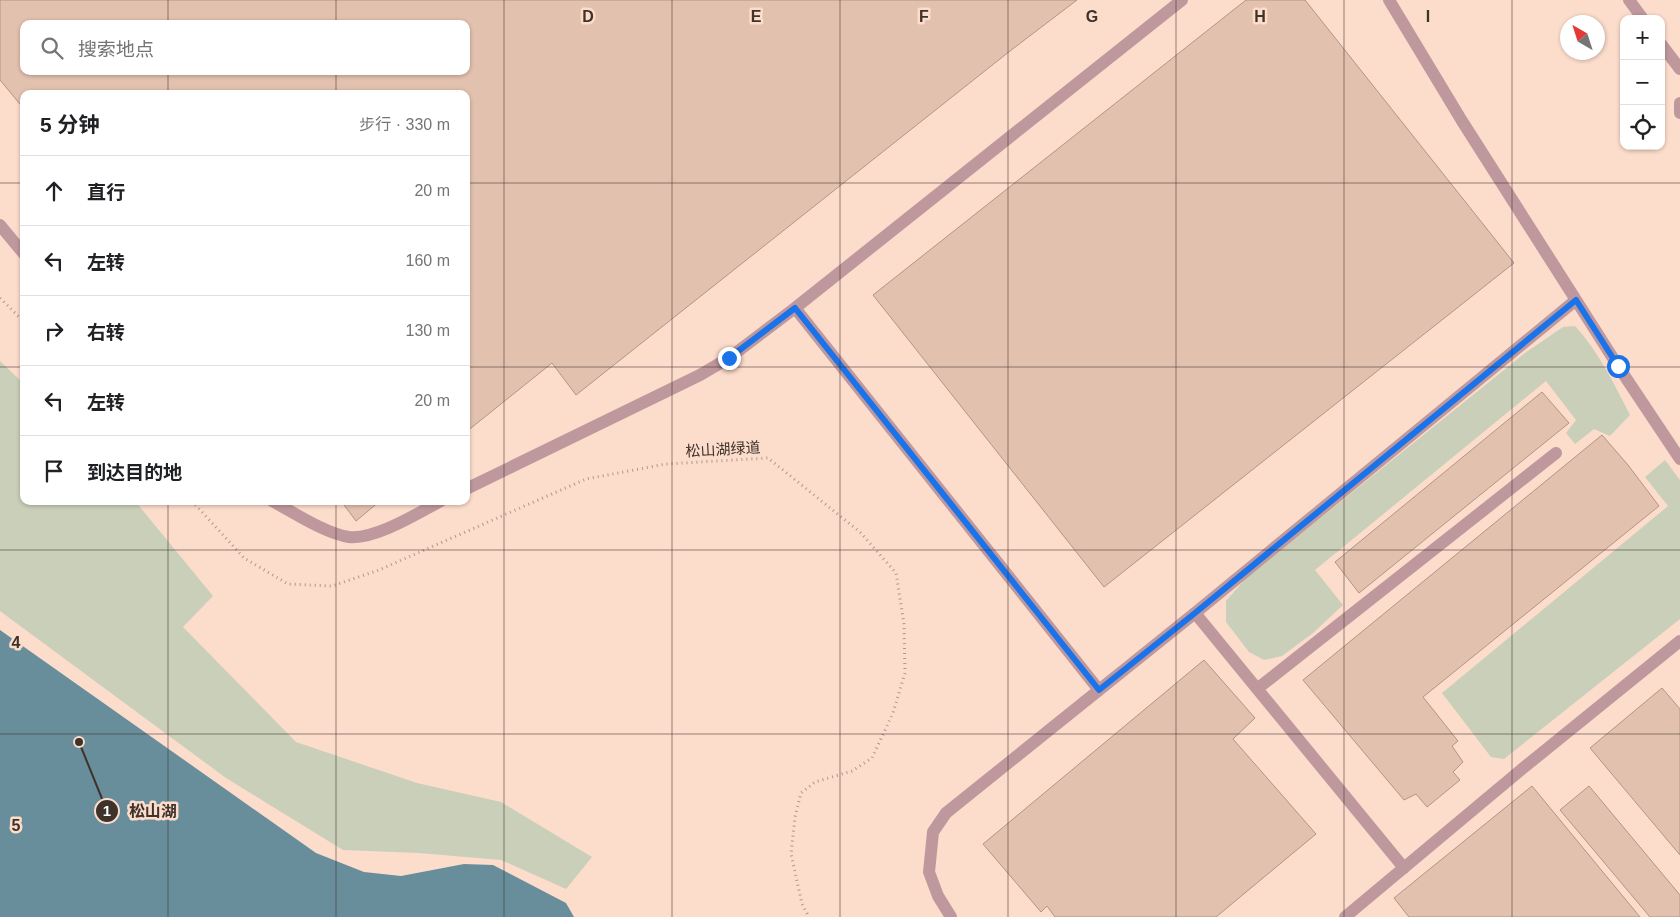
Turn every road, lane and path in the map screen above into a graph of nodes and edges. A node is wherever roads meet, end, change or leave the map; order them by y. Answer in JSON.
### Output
{"nodes":[{"id":1,"x":1182,"y":0,"type":"edge"},
{"id":2,"x":1389,"y":0,"type":"edge"},
{"id":3,"x":1629,"y":0,"type":"edge"},
{"id":4,"x":1640,"y":15,"type":"edge"},
{"id":5,"x":1665,"y":49,"type":"edge"},
{"id":6,"x":1680,"y":69,"type":"edge"},
{"id":7,"x":1680,"y":103,"type":"edge"},
{"id":8,"x":1680,"y":113,"type":"edge"},
{"id":9,"x":0,"y":225,"type":"edge"},
{"id":10,"x":20,"y":249,"type":"edge"},
{"id":11,"x":0,"y":298,"type":"edge"},
{"id":12,"x":1576,"y":300,"type":"junction"},
{"id":13,"x":795,"y":308,"type":"junction"},
{"id":14,"x":20,"y":318,"type":"edge"},
{"id":15,"x":1556,"y":453,"type":"dead end"},
{"id":16,"x":1680,"y":458,"type":"edge"},
{"id":17,"x":470,"y":487,"type":"edge"},
{"id":18,"x":196,"y":505,"type":"edge"},
{"id":19,"x":280,"y":505,"type":"edge"},
{"id":20,"x":433,"y":505,"type":"edge"},
{"id":21,"x":1195,"y":613,"type":"junction"},
{"id":22,"x":1680,"y":641,"type":"edge"},
{"id":23,"x":1257,"y":689,"type":"junction"},
{"id":24,"x":1099,"y":690,"type":"junction"},
{"id":25,"x":1404,"y":868,"type":"junction"},
{"id":26,"x":1354,"y":914,"type":"edge"},
{"id":27,"x":809,"y":917,"type":"edge"},
{"id":28,"x":951,"y":917,"type":"edge"}],
"edges":[{"from":1,"to":13,"type":"lane"},
{"from":2,"to":12,"type":"lane"},
{"from":3,"to":4,"type":"lane"},
{"from":5,"to":6,"type":"lane"},
{"from":7,"to":8,"type":"lane"},
{"from":9,"to":10,"type":"lane"},
{"from":11,"to":14,"type":"path"},
{"from":12,"to":16,"type":"lane"},
{"from":12,"to":21,"type":"lane"},
{"from":13,"to":17,"type":"lane"},
{"from":13,"to":24,"type":"lane"},
{"from":15,"to":23,"type":"lane"},
{"from":18,"to":27,"type":"path","name":"松山湖绿道"},
{"from":19,"to":20,"type":"lane"},
{"from":21,"to":23,"type":"lane"},
{"from":21,"to":24,"type":"lane"},
{"from":22,"to":25,"type":"lane"},
{"from":23,"to":25,"type":"lane"},
{"from":24,"to":28,"type":"lane"},
{"from":25,"to":26,"type":"lane"}]}
